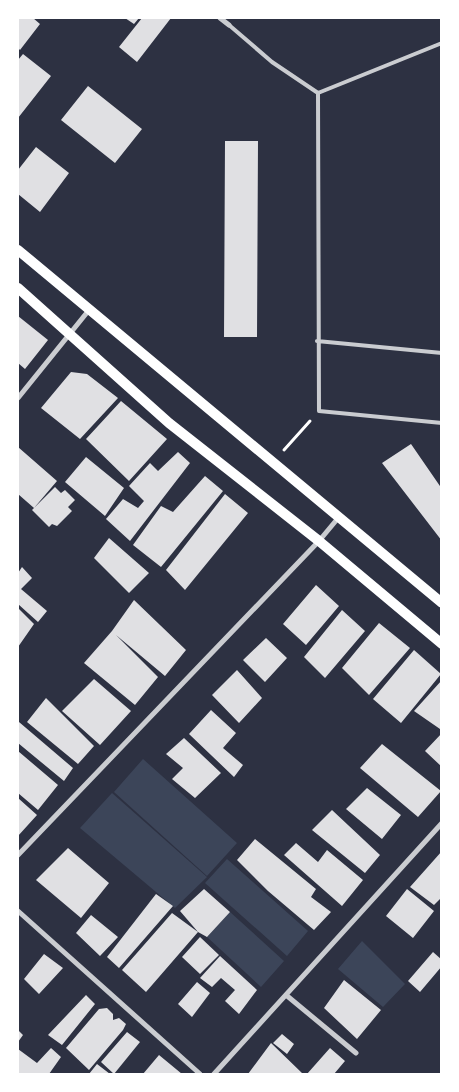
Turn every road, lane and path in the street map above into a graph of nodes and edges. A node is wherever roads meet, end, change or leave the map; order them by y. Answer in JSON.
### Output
{"nodes":[{"id":1,"x":220,"y":18,"type":"edge"},
{"id":2,"x":229,"y":25,"type":"joint"},
{"id":3,"x":442,"y":43,"type":"edge"},
{"id":4,"x":318,"y":92,"type":"junction"},
{"id":5,"x":18,"y":250,"type":"edge"},
{"id":6,"x":18,"y":288,"type":"edge"},
{"id":7,"x":90,"y":310,"type":"junction"},
{"id":8,"x":70,"y":333,"type":"junction"},
{"id":9,"x":317,"y":341,"type":"junction"},
{"id":10,"x":442,"y":353,"type":"edge"},
{"id":11,"x":18,"y":398,"type":"edge"},
{"id":12,"x":319,"y":411,"type":"junction"},
{"id":13,"x":442,"y":423,"type":"edge"},
{"id":14,"x":273,"y":462,"type":"junction"},
{"id":15,"x":339,"y":517,"type":"junction"},
{"id":16,"x":319,"y":541,"type":"junction"},
{"id":17,"x":442,"y":603,"type":"edge"},
{"id":18,"x":442,"y":644,"type":"edge"},
{"id":19,"x":442,"y":823,"type":"edge"},
{"id":20,"x":18,"y":855,"type":"edge"},
{"id":21,"x":18,"y":911,"type":"edge"},
{"id":22,"x":286,"y":995,"type":"junction"},
{"id":23,"x":356,"y":1053,"type":"dead end"},
{"id":24,"x":200,"y":1074,"type":"edge"},
{"id":25,"x":214,"y":1074,"type":"edge"}],
"edges":[{"from":1,"to":2,"type":"street"},
{"from":2,"to":4,"type":"lane"},
{"from":3,"to":4,"type":"lane"},
{"from":4,"to":9,"type":"lane"},
{"from":5,"to":7,"type":"main road"},
{"from":6,"to":8,"type":"main road"},
{"from":7,"to":8,"type":"street"},
{"from":7,"to":14,"type":"main road"},
{"from":8,"to":11,"type":"street"},
{"from":8,"to":16,"type":"main road"},
{"from":9,"to":10,"type":"lane"},
{"from":9,"to":12,"type":"lane"},
{"from":12,"to":13,"type":"lane"},
{"from":12,"to":14,"type":"path"},
{"from":14,"to":15,"type":"main road"},
{"from":15,"to":16,"type":"street"},
{"from":15,"to":17,"type":"main road"},
{"from":16,"to":18,"type":"main road"},
{"from":16,"to":20,"type":"street"},
{"from":19,"to":22,"type":"street"},
{"from":21,"to":24,"type":"street"},
{"from":22,"to":23,"type":"street"},
{"from":22,"to":25,"type":"street"}]}
